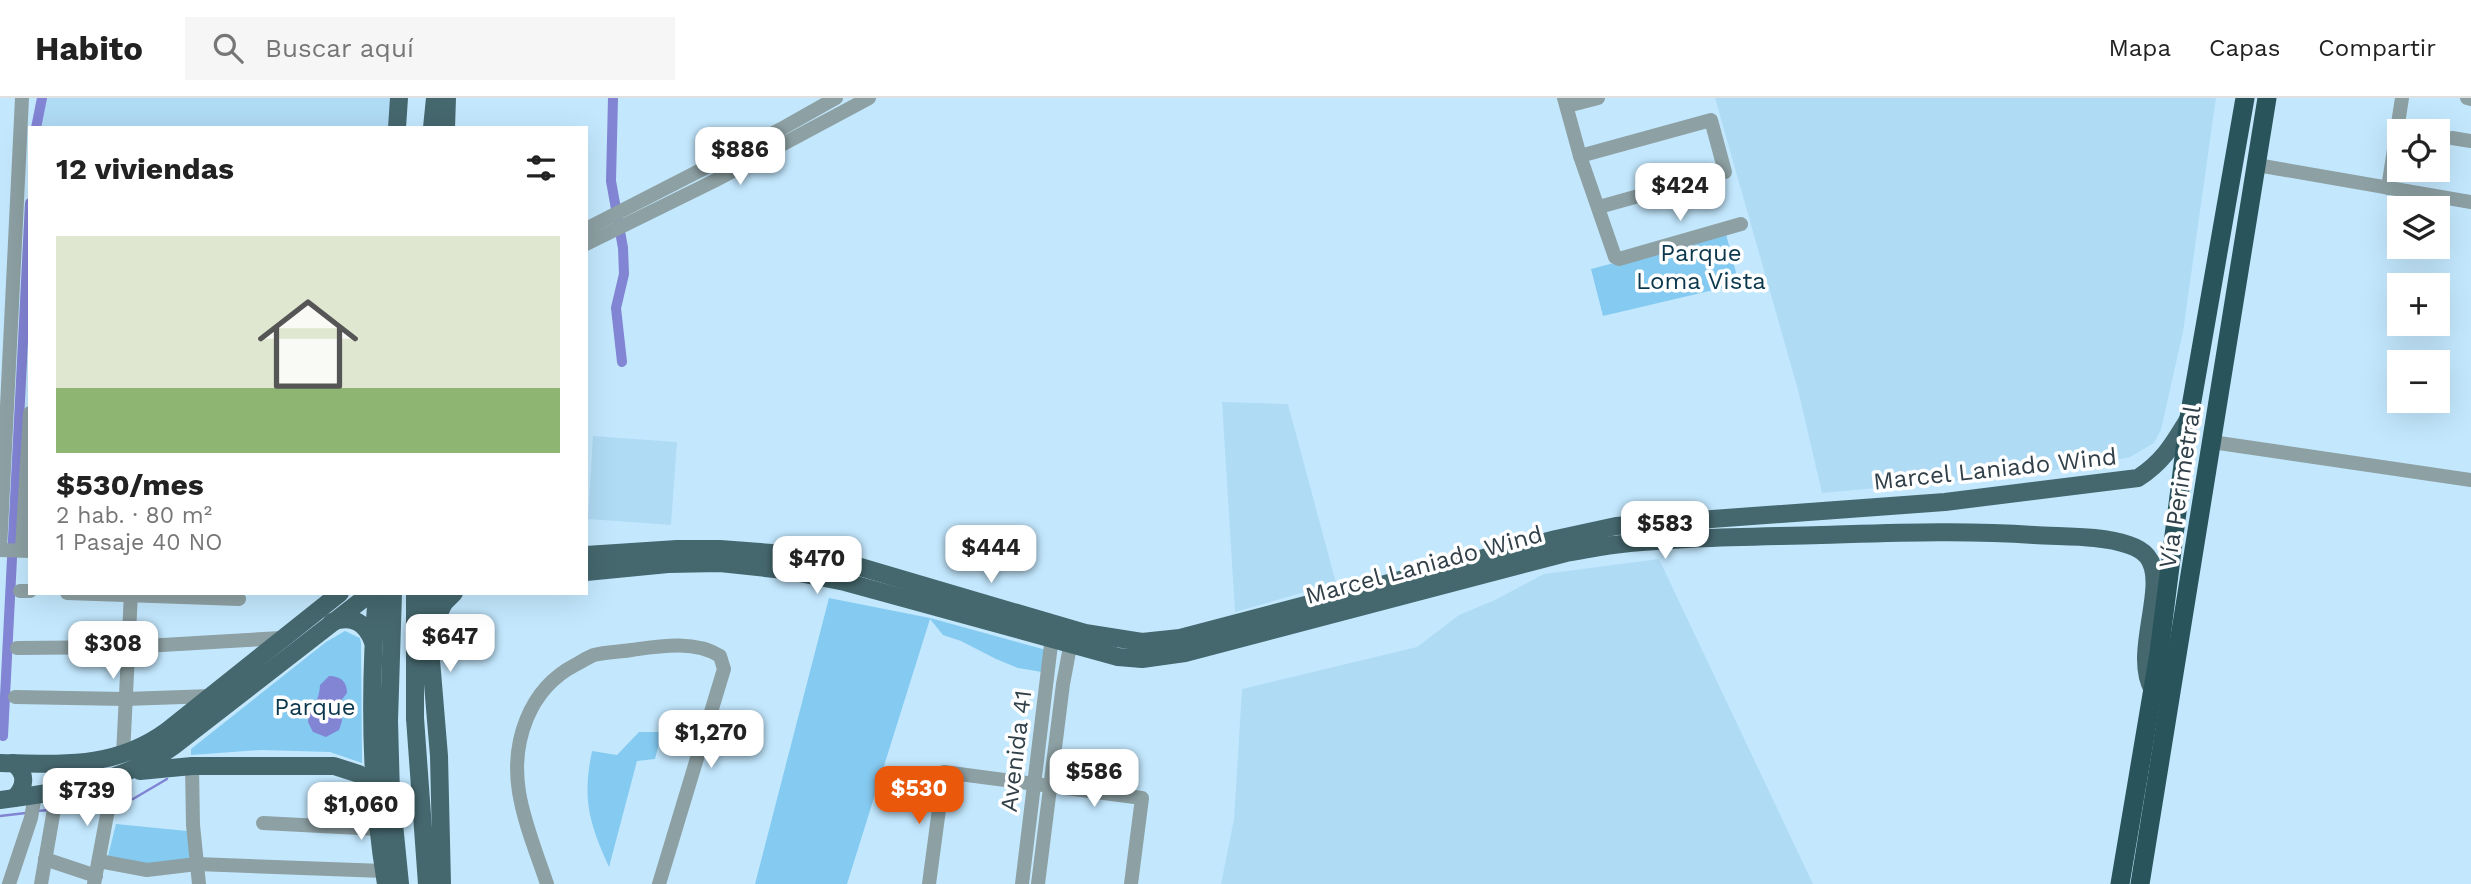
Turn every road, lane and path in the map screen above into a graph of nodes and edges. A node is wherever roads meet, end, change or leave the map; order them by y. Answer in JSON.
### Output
{"nodes":[{"id":1,"x":22,"y":98,"type":"edge"},
{"id":2,"x":399,"y":98,"type":"edge"},
{"id":3,"x":410,"y":98,"type":"edge"},
{"id":4,"x":435,"y":98,"type":"edge"},
{"id":5,"x":447,"y":98,"type":"edge"},
{"id":6,"x":836,"y":98,"type":"edge"},
{"id":7,"x":869,"y":98,"type":"edge"},
{"id":8,"x":1598,"y":98,"type":"edge"},
{"id":9,"x":2245,"y":98,"type":"edge"},
{"id":10,"x":2267,"y":98,"type":"edge"},
{"id":11,"x":2402,"y":98,"type":"edge"},
{"id":12,"x":1565,"y":102,"type":"edge"},
{"id":13,"x":397,"y":126,"type":"edge"},
{"id":14,"x":409,"y":126,"type":"edge"},
{"id":15,"x":432,"y":126,"type":"edge"},
{"id":16,"x":446,"y":126,"type":"edge"},
{"id":17,"x":2452,"y":138,"type":"dead end"},
{"id":18,"x":2471,"y":141,"type":"edge"},
{"id":19,"x":1580,"y":156,"type":"junction"},
{"id":20,"x":2257,"y":165,"type":"junction"},
{"id":21,"x":2388,"y":188,"type":"junction"},
{"id":22,"x":2471,"y":202,"type":"edge"},
{"id":23,"x":1599,"y":207,"type":"junction"},
{"id":24,"x":1741,"y":224,"type":"dead end"},
{"id":25,"x":588,"y":228,"type":"edge"},
{"id":26,"x":588,"y":243,"type":"edge"},
{"id":27,"x":5,"y":357,"type":"edge"},
{"id":28,"x":2189,"y":418,"type":"junction"},
{"id":29,"x":2211,"y":442,"type":"junction"},
{"id":30,"x":28,"y":474,"type":"edge"},
{"id":31,"x":2471,"y":480,"type":"edge"},
{"id":32,"x":27,"y":499,"type":"edge"},
{"id":33,"x":1,"y":550,"type":"edge"},
{"id":34,"x":24,"y":551,"type":"edge"},
{"id":35,"x":588,"y":555,"type":"edge"},
{"id":36,"x":588,"y":572,"type":"edge"},
{"id":37,"x":131,"y":595,"type":"edge"},
{"id":38,"x":337,"y":595,"type":"edge"},
{"id":39,"x":368,"y":595,"type":"edge"},
{"id":40,"x":377,"y":595,"type":"edge"},
{"id":41,"x":393,"y":595,"type":"edge"},
{"id":42,"x":415,"y":595,"type":"edge"},
{"id":43,"x":431,"y":595,"type":"edge"},
{"id":44,"x":452,"y":595,"type":"edge"},
{"id":45,"x":239,"y":599,"type":"dead end"},
{"id":46,"x":332,"y":622,"type":"junction"},
{"id":47,"x":1053,"y":632,"type":"junction"},
{"id":48,"x":1072,"y":638,"type":"junction"},
{"id":49,"x":281,"y":639,"type":"junction"},
{"id":50,"x":430,"y":640,"type":"junction"},
{"id":51,"x":373,"y":642,"type":"junction"},
{"id":52,"x":128,"y":647,"type":"junction"},
{"id":53,"x":17,"y":648,"type":"dead end"},
{"id":54,"x":2153,"y":690,"type":"junction"},
{"id":55,"x":212,"y":696,"type":"junction"},
{"id":56,"x":15,"y":697,"type":"dead end"},
{"id":57,"x":125,"y":699,"type":"junction"},
{"id":58,"x":6,"y":763,"type":"edge"},
{"id":59,"x":192,"y":766,"type":"junction"},
{"id":60,"x":122,"y":768,"type":"junction"},
{"id":61,"x":1035,"y":784,"type":"junction"},
{"id":62,"x":1050,"y":786,"type":"junction"},
{"id":63,"x":57,"y":792,"type":"junction"},
{"id":64,"x":36,"y":795,"type":"junction"},
{"id":65,"x":375,"y":795,"type":"junction"},
{"id":66,"x":7,"y":799,"type":"edge"},
{"id":67,"x":263,"y":823,"type":"dead end"},
{"id":68,"x":379,"y":828,"type":"junction"},
{"id":69,"x":45,"y":859,"type":"junction"},
{"id":70,"x":197,"y":864,"type":"junction"},
{"id":71,"x":96,"y":874,"type":"edge"},
{"id":72,"x":385,"y":878,"type":"edge"},
{"id":73,"x":6,"y":883,"type":"edge"},
{"id":74,"x":41,"y":884,"type":"edge"},
{"id":75,"x":199,"y":884,"type":"edge"},
{"id":76,"x":400,"y":884,"type":"edge"},
{"id":77,"x":427,"y":884,"type":"edge"},
{"id":78,"x":442,"y":884,"type":"edge"},
{"id":79,"x":547,"y":884,"type":"edge"},
{"id":80,"x":659,"y":884,"type":"edge"},
{"id":81,"x":929,"y":884,"type":"edge"},
{"id":82,"x":1022,"y":884,"type":"edge"},
{"id":83,"x":1038,"y":884,"type":"edge"},
{"id":84,"x":1131,"y":884,"type":"edge"},
{"id":85,"x":2120,"y":884,"type":"edge"},
{"id":86,"x":2140,"y":884,"type":"edge"}],
"edges":[{"from":1,"to":27,"type":"street"},
{"from":2,"to":13,"type":"main road"},
{"from":3,"to":14,"type":"main road"},
{"from":4,"to":15,"type":"main road"},
{"from":5,"to":16,"type":"main road"},
{"from":6,"to":25,"type":"street"},
{"from":7,"to":26,"type":"street"},
{"from":8,"to":12,"type":"street"},
{"from":9,"to":28,"type":"highway","name":"Vía Perimetral"},
{"from":10,"to":20,"type":"highway","name":"Vía Perimetral"},
{"from":11,"to":21,"type":"street"},
{"from":12,"to":19,"type":"street"},
{"from":17,"to":18,"type":"street"},
{"from":19,"to":23,"type":"street"},
{"from":19,"to":23,"type":"street"},
{"from":20,"to":21,"type":"street"},
{"from":20,"to":29,"type":"highway","name":"Vía Perimetral"},
{"from":21,"to":22,"type":"street"},
{"from":23,"to":24,"type":"street"},
{"from":27,"to":33,"type":"street"},
{"from":28,"to":48,"type":"main road","name":"Marcel Laniado Wind"},
{"from":28,"to":54,"type":"highway","name":"Vía Perimetral"},
{"from":29,"to":31,"type":"street"},
{"from":29,"to":86,"type":"highway","name":"Vía Perimetral"},
{"from":30,"to":32,"type":"street"},
{"from":32,"to":34,"type":"street"},
{"from":33,"to":34,"type":"street"},
{"from":35,"to":47,"type":"main road","name":"Marcel Laniado Wind"},
{"from":36,"to":47,"type":"main road","name":"Marcel Laniado Wind"},
{"from":37,"to":45,"type":"street"},
{"from":37,"to":52,"type":"street"},
{"from":38,"to":49,"type":"main road"},
{"from":39,"to":46,"type":"main road"},
{"from":40,"to":51,"type":"main road"},
{"from":41,"to":76,"type":"main road","bridge":true},
{"from":42,"to":77,"type":"main road","bridge":true},
{"from":43,"to":50,"type":"main road"},
{"from":44,"to":50,"type":"main road"},
{"from":46,"to":51,"type":"main road"},
{"from":46,"to":60,"type":"main road"},
{"from":47,"to":48,"type":"main road","name":"Marcel Laniado Wind"},
{"from":47,"to":61,"type":"street","name":"Avenida 41"},
{"from":48,"to":54,"type":"main road","name":"Marcel Laniado Wind"},
{"from":48,"to":62,"type":"street","name":"Avenida 41"},
{"from":49,"to":52,"type":"street"},
{"from":49,"to":55,"type":"main road"},
{"from":50,"to":51,"type":"main road"},
{"from":50,"to":78,"type":"main road"},
{"from":51,"to":65,"type":"main road"},
{"from":52,"to":53,"type":"street"},
{"from":52,"to":57,"type":"street"},
{"from":54,"to":85,"type":"highway","name":"Vía Perimetral"},
{"from":55,"to":57,"type":"street"},
{"from":55,"to":60,"type":"main road"},
{"from":56,"to":57,"type":"street"},
{"from":57,"to":60,"type":"street"},
{"from":58,"to":60,"type":"main road"},
{"from":58,"to":66,"type":"main road"},
{"from":59,"to":60,"type":"main road"},
{"from":59,"to":65,"type":"main road"},
{"from":59,"to":70,"type":"street"},
{"from":60,"to":63,"type":"main road"},
{"from":60,"to":71,"type":"street"},
{"from":61,"to":62,"type":"street"},
{"from":61,"to":81,"type":"street"},
{"from":61,"to":82,"type":"street","name":"Avenida 41"},
{"from":62,"to":83,"type":"street","name":"Avenida 41"},
{"from":62,"to":84,"type":"street"},
{"from":63,"to":64,"type":"main road"},
{"from":63,"to":69,"type":"street"},
{"from":64,"to":66,"type":"main road"},
{"from":64,"to":73,"type":"street"},
{"from":65,"to":68,"type":"main road"},
{"from":67,"to":68,"type":"street"},
{"from":68,"to":72,"type":"main road"},
{"from":69,"to":71,"type":"street"},
{"from":69,"to":74,"type":"street"},
{"from":70,"to":71,"type":"street"},
{"from":70,"to":72,"type":"street"},
{"from":70,"to":75,"type":"street"},
{"from":79,"to":80,"type":"street"}]}
